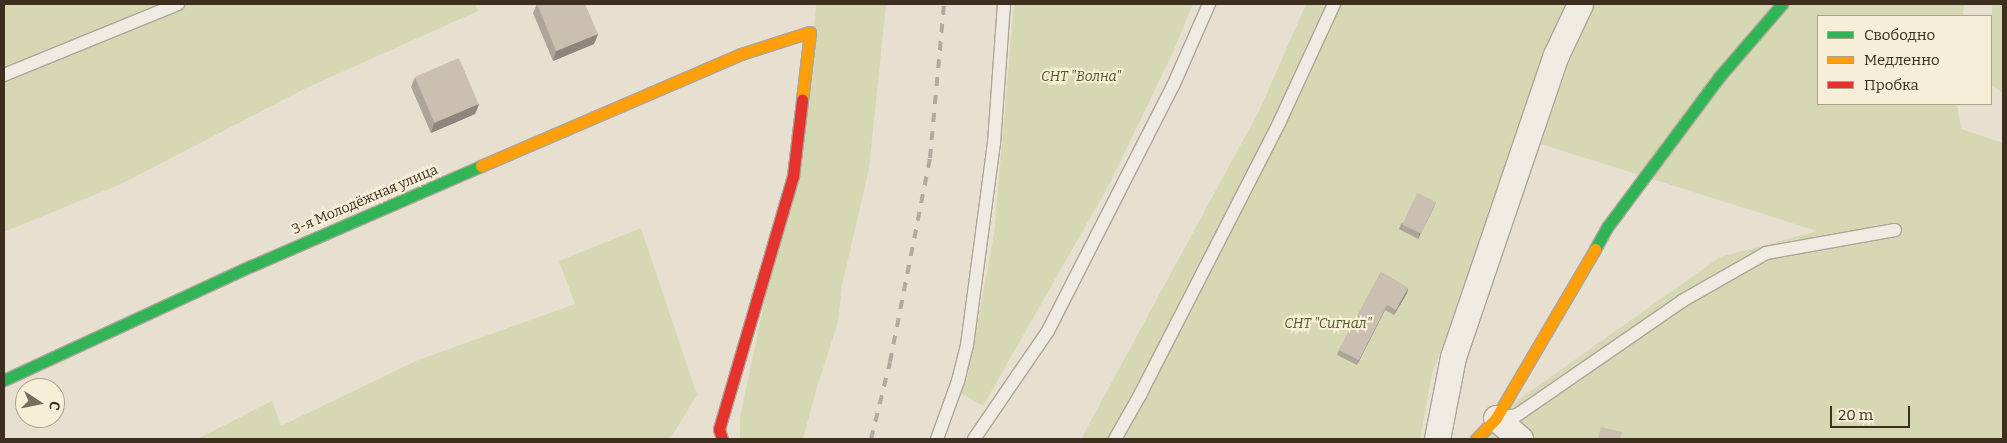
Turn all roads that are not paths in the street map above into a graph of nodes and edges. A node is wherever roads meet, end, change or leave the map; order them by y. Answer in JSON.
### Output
{"nodes":[{"id":1,"x":178,"y":4,"type":"edge"},
{"id":2,"x":1004,"y":4,"type":"edge"},
{"id":3,"x":1209,"y":4,"type":"edge"},
{"id":4,"x":1334,"y":4,"type":"edge"},
{"id":5,"x":1580,"y":4,"type":"edge"},
{"id":6,"x":1782,"y":4,"type":"edge"},
{"id":7,"x":4,"y":75,"type":"edge"},
{"id":8,"x":1895,"y":230,"type":"dead end"},
{"id":9,"x":4,"y":380,"type":"edge"},
{"id":10,"x":1496,"y":418,"type":"junction"},
{"id":11,"x":722,"y":439,"type":"edge"},
{"id":12,"x":937,"y":439,"type":"edge"},
{"id":13,"x":974,"y":439,"type":"edge"},
{"id":14,"x":1115,"y":439,"type":"edge"},
{"id":15,"x":1437,"y":439,"type":"edge"},
{"id":16,"x":1476,"y":439,"type":"edge"},
{"id":17,"x":1520,"y":439,"type":"edge"}],
"edges":[{"from":1,"to":7,"type":"lane"},
{"from":2,"to":12,"type":"lane"},
{"from":3,"to":13,"type":"lane"},
{"from":4,"to":14,"type":"lane"},
{"from":5,"to":15,"type":"street"},
{"from":6,"to":10,"type":"street"},
{"from":8,"to":10,"type":"lane"},
{"from":9,"to":11,"type":"street","name":"3-я Молодёжная улица"},
{"from":10,"to":16,"type":"street"},
{"from":10,"to":17,"type":"street"}]}
